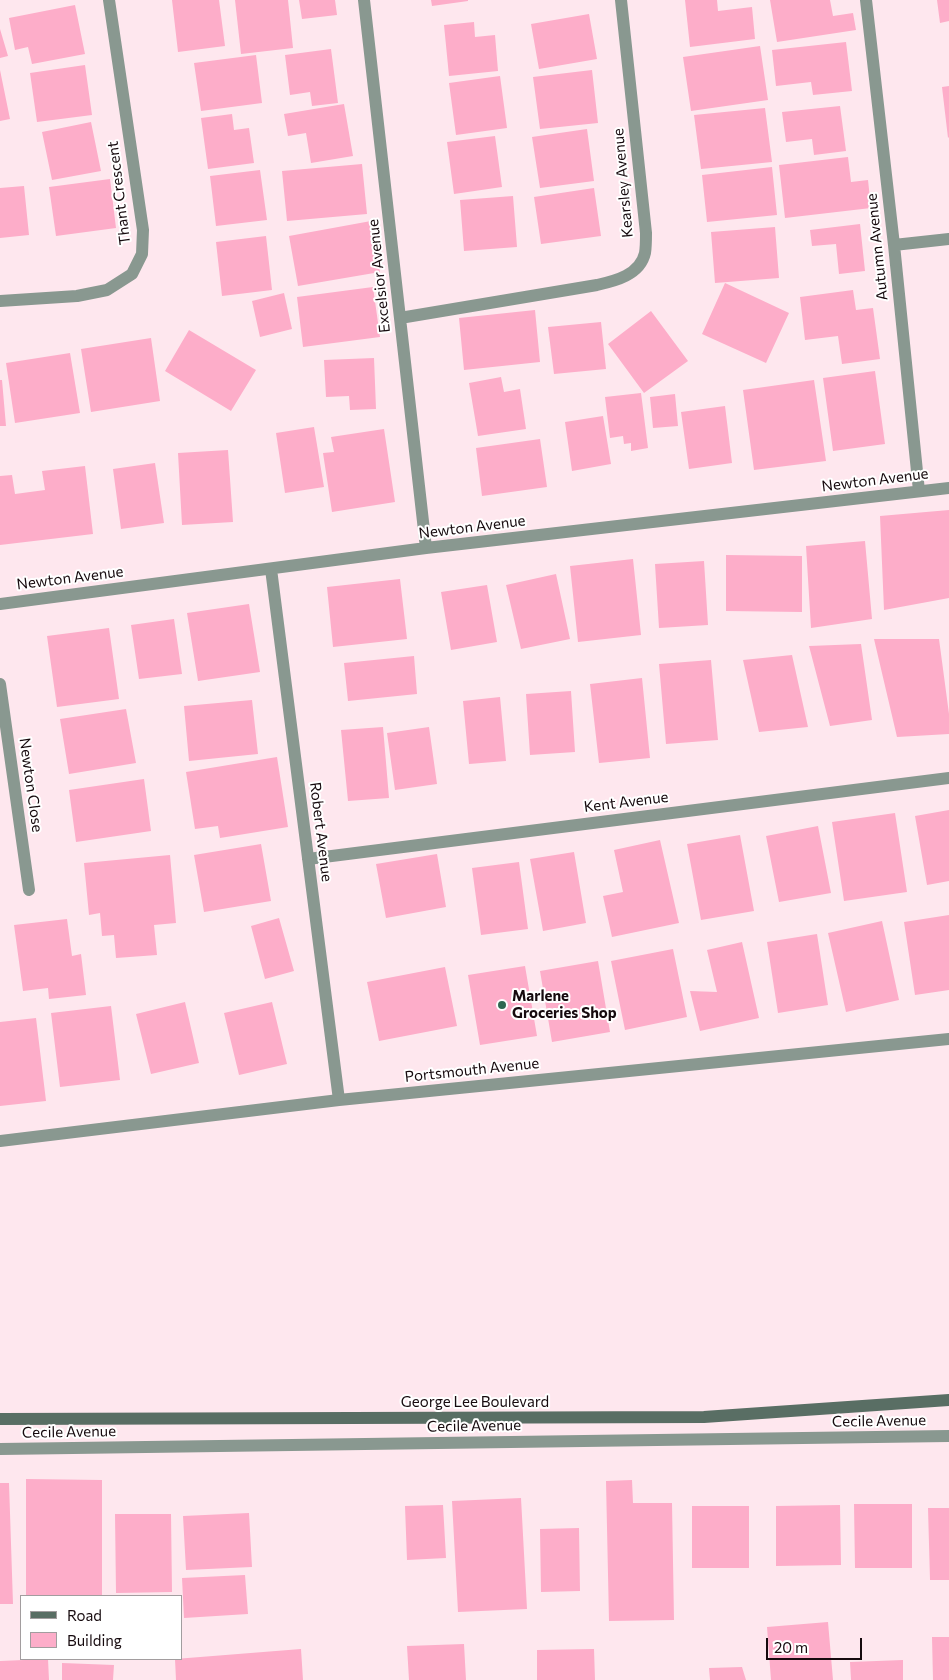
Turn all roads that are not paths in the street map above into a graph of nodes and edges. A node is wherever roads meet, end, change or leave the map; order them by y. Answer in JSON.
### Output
{"nodes":[{"id":1,"x":109,"y":0,"type":"edge"},
{"id":2,"x":364,"y":0,"type":"edge"},
{"id":3,"x":621,"y":0,"type":"edge"},
{"id":4,"x":866,"y":0,"type":"edge"},
{"id":5,"x":949,"y":240,"type":"edge"},
{"id":6,"x":894,"y":245,"type":"junction"},
{"id":7,"x":0,"y":301,"type":"edge"},
{"id":8,"x":400,"y":318,"type":"junction"},
{"id":9,"x":949,"y":488,"type":"edge"},
{"id":10,"x":919,"y":491,"type":"junction"},
{"id":11,"x":426,"y":548,"type":"junction"},
{"id":12,"x":271,"y":569,"type":"junction"},
{"id":13,"x":0,"y":604,"type":"edge"},
{"id":14,"x":0,"y":684,"type":"edge"},
{"id":15,"x":949,"y":778,"type":"edge"},
{"id":16,"x":308,"y":859,"type":"junction"},
{"id":17,"x":30,"y":890,"type":"dead end"},
{"id":18,"x":949,"y":1039,"type":"edge"},
{"id":19,"x":339,"y":1100,"type":"junction"},
{"id":20,"x":0,"y":1141,"type":"edge"},
{"id":21,"x":949,"y":1400,"type":"edge"},
{"id":22,"x":0,"y":1419,"type":"edge"},
{"id":23,"x":949,"y":1436,"type":"edge"},
{"id":24,"x":0,"y":1449,"type":"edge"}],
"edges":[{"from":1,"to":7,"type":"street","name":"Thant Crescent"},
{"from":2,"to":8,"type":"street","name":"Excelsior Avenue"},
{"from":3,"to":8,"type":"street","name":"Kearsley Avenue"},
{"from":4,"to":6,"type":"street","name":"Autumn Avenue"},
{"from":5,"to":6,"type":"street"},
{"from":6,"to":10,"type":"street","name":"Autumn Avenue"},
{"from":8,"to":11,"type":"street","name":"Excelsior Avenue"},
{"from":9,"to":10,"type":"street","name":"Newton Avenue"},
{"from":10,"to":11,"type":"street","name":"Newton Avenue"},
{"from":11,"to":12,"type":"street","name":"Newton Avenue"},
{"from":12,"to":13,"type":"street","name":"Newton Avenue"},
{"from":12,"to":16,"type":"street","name":"Robert Avenue"},
{"from":14,"to":17,"type":"street","name":"Newton Close"},
{"from":15,"to":16,"type":"street","name":"Kent Avenue"},
{"from":16,"to":19,"type":"street","name":"Robert Avenue"},
{"from":18,"to":19,"type":"street","name":"Portsmouth Avenue"},
{"from":19,"to":20,"type":"street","name":"Portsmouth Avenue"},
{"from":21,"to":22,"type":"main road","name":"George Lee Boulevard"},
{"from":23,"to":24,"type":"street","name":"Cecile Avenue"}]}
